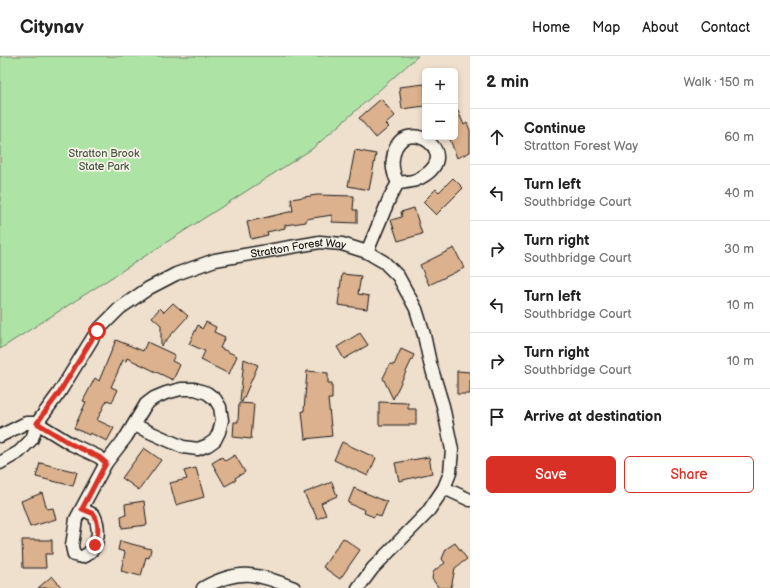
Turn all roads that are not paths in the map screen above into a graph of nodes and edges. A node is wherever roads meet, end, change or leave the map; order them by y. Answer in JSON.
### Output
{"nodes":[{"id":1,"x":398,"y":183,"type":"dead end"},
{"id":2,"x":366,"y":252,"type":"junction"},
{"id":3,"x":37,"y":423,"type":"junction"},
{"id":4,"x":134,"y":425,"type":"junction"},
{"id":5,"x":0,"y":436,"type":"edge"},
{"id":6,"x":0,"y":463,"type":"edge"},
{"id":7,"x":106,"y":463,"type":"junction"},
{"id":8,"x":444,"y":488,"type":"junction"},
{"id":9,"x":470,"y":500,"type":"edge"},
{"id":10,"x":82,"y":509,"type":"dead end"},
{"id":11,"x":203,"y":588,"type":"edge"},
{"id":12,"x":294,"y":588,"type":"edge"},
{"id":13,"x":358,"y":588,"type":"edge"}],
"edges":[{"from":1,"to":2,"type":"street"},
{"from":2,"to":3,"type":"street","name":"Stratton Forest Way"},
{"from":2,"to":8,"type":"street","name":"Stratton Forest Way"},
{"from":3,"to":5,"type":"street"},
{"from":3,"to":6,"type":"street","name":"Stratton Forest Way"},
{"from":3,"to":7,"type":"street"},
{"from":4,"to":4,"type":"street"},
{"from":4,"to":7,"type":"street"},
{"from":7,"to":10,"type":"street"},
{"from":8,"to":9,"type":"street"},
{"from":8,"to":13,"type":"street","name":"Stratton Forest Way"},
{"from":11,"to":12,"type":"street"}]}
